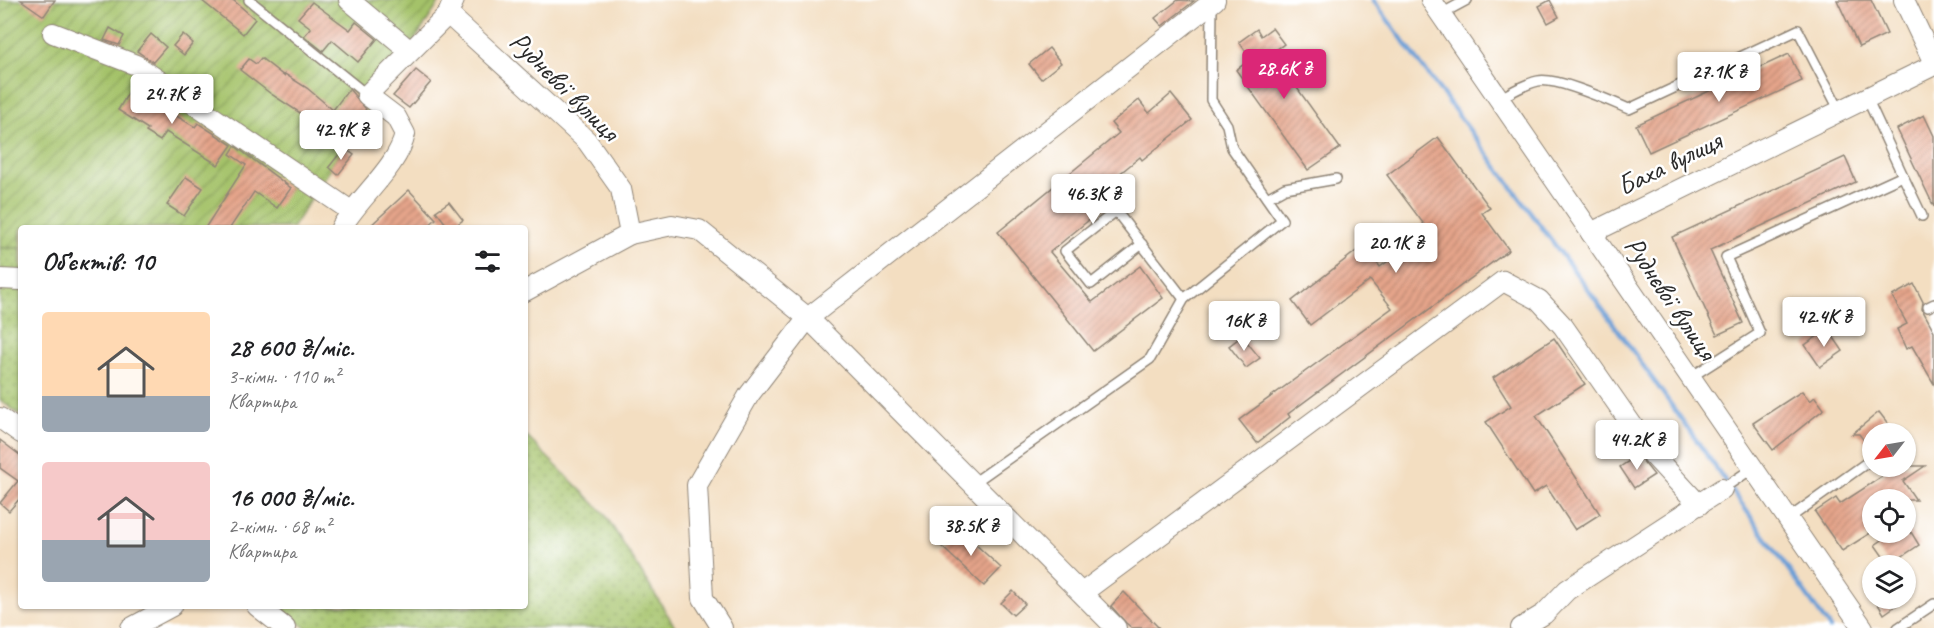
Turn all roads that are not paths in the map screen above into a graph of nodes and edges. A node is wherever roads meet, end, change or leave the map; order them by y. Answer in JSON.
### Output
{"nodes":[{"id":1,"x":249,"y":0,"type":"edge"},
{"id":2,"x":349,"y":0,"type":"edge"},
{"id":3,"x":1467,"y":0,"type":"edge"},
{"id":4,"x":1904,"y":0,"type":"edge"},
{"id":5,"x":1214,"y":1,"type":"edge"},
{"id":6,"x":451,"y":7,"type":"edge"},
{"id":7,"x":1436,"y":7,"type":"edge"},
{"id":8,"x":53,"y":33,"type":"dead end"},
{"id":9,"x":410,"y":51,"type":"junction"},
{"id":10,"x":1934,"y":64,"type":"edge"},
{"id":11,"x":368,"y":95,"type":"junction"},
{"id":12,"x":1867,"y":98,"type":"junction"},
{"id":13,"x":1499,"y":99,"type":"junction"},
{"id":14,"x":1840,"y":111,"type":"junction"},
{"id":15,"x":1903,"y":176,"type":"junction"},
{"id":16,"x":1336,"y":179,"type":"dead end"},
{"id":17,"x":1267,"y":198,"type":"junction"},
{"id":18,"x":1922,"y":216,"type":"dead end"},
{"id":19,"x":346,"y":220,"type":"edge"},
{"id":20,"x":1592,"y":233,"type":"junction"},
{"id":21,"x":630,"y":234,"type":"junction"},
{"id":22,"x":1142,"y":244,"type":"junction"},
{"id":23,"x":0,"y":279,"type":"edge"},
{"id":24,"x":18,"y":280,"type":"edge"},
{"id":25,"x":528,"y":289,"type":"edge"},
{"id":26,"x":1184,"y":299,"type":"junction"},
{"id":27,"x":808,"y":318,"type":"junction"},
{"id":28,"x":1690,"y":377,"type":"junction"},
{"id":29,"x":0,"y":417,"type":"edge"},
{"id":30,"x":18,"y":431,"type":"edge"},
{"id":31,"x":1862,"y":466,"type":"edge"},
{"id":32,"x":1746,"y":473,"type":"junction"},
{"id":33,"x":972,"y":484,"type":"junction"},
{"id":34,"x":1722,"y":489,"type":"joint"},
{"id":35,"x":1699,"y":505,"type":"junction"},
{"id":36,"x":1788,"y":519,"type":"junction"},
{"id":37,"x":1082,"y":593,"type":"junction"},
{"id":38,"x":1934,"y":603,"type":"edge"},
{"id":39,"x":167,"y":609,"type":"edge"},
{"id":40,"x":261,"y":609,"type":"edge"},
{"id":41,"x":132,"y":628,"type":"edge"},
{"id":42,"x":285,"y":628,"type":"edge"},
{"id":43,"x":722,"y":628,"type":"edge"},
{"id":44,"x":1116,"y":628,"type":"edge"},
{"id":45,"x":1521,"y":628,"type":"edge"},
{"id":46,"x":1863,"y":628,"type":"edge"},
{"id":47,"x":1898,"y":628,"type":"edge"}],
"edges":[{"from":1,"to":11,"type":"lane"},
{"from":2,"to":9,"type":"street"},
{"from":3,"to":7,"type":"lane"},
{"from":4,"to":10,"type":"street"},
{"from":5,"to":17,"type":"lane"},
{"from":5,"to":27,"type":"street"},
{"from":6,"to":9,"type":"street","name":"Руднєвої вулиця"},
{"from":6,"to":21,"type":"street","name":"Руднєвої вулиця"},
{"from":7,"to":13,"type":"street","name":"Руднєвої вулиця"},
{"from":8,"to":19,"type":"street"},
{"from":9,"to":11,"type":"street","name":"Руднєвої вулиця"},
{"from":10,"to":12,"type":"street","name":"Баха вулиця"},
{"from":11,"to":19,"type":"street"},
{"from":12,"to":14,"type":"street","name":"Баха вулиця"},
{"from":12,"to":15,"type":"lane"},
{"from":13,"to":14,"type":"lane"},
{"from":13,"to":20,"type":"street","name":"Руднєвої вулиця"},
{"from":14,"to":20,"type":"street","name":"Баха вулиця"},
{"from":15,"to":18,"type":"lane"},
{"from":15,"to":28,"type":"lane"},
{"from":16,"to":17,"type":"lane"},
{"from":17,"to":26,"type":"lane"},
{"from":20,"to":28,"type":"street","name":"Руднєвої вулиця"},
{"from":21,"to":25,"type":"street"},
{"from":21,"to":27,"type":"street"},
{"from":22,"to":22,"type":"lane"},
{"from":22,"to":26,"type":"lane"},
{"from":23,"to":24,"type":"street"},
{"from":26,"to":33,"type":"lane"},
{"from":27,"to":33,"type":"street"},
{"from":27,"to":43,"type":"street"},
{"from":28,"to":32,"type":"street","name":"Руднєвої вулиця"},
{"from":29,"to":30,"type":"street"},
{"from":31,"to":36,"type":"lane"},
{"from":32,"to":34,"type":"lane"},
{"from":32,"to":36,"type":"street","name":"Руднєвої вулиця"},
{"from":33,"to":37,"type":"street"},
{"from":34,"to":35,"type":"street"},
{"from":35,"to":37,"type":"street"},
{"from":35,"to":45,"type":"street"},
{"from":36,"to":46,"type":"street","name":"Руднєвої вулиця"},
{"from":37,"to":44,"type":"street"},
{"from":38,"to":47,"type":"lane"},
{"from":39,"to":41,"type":"street"},
{"from":40,"to":42,"type":"street"}]}
